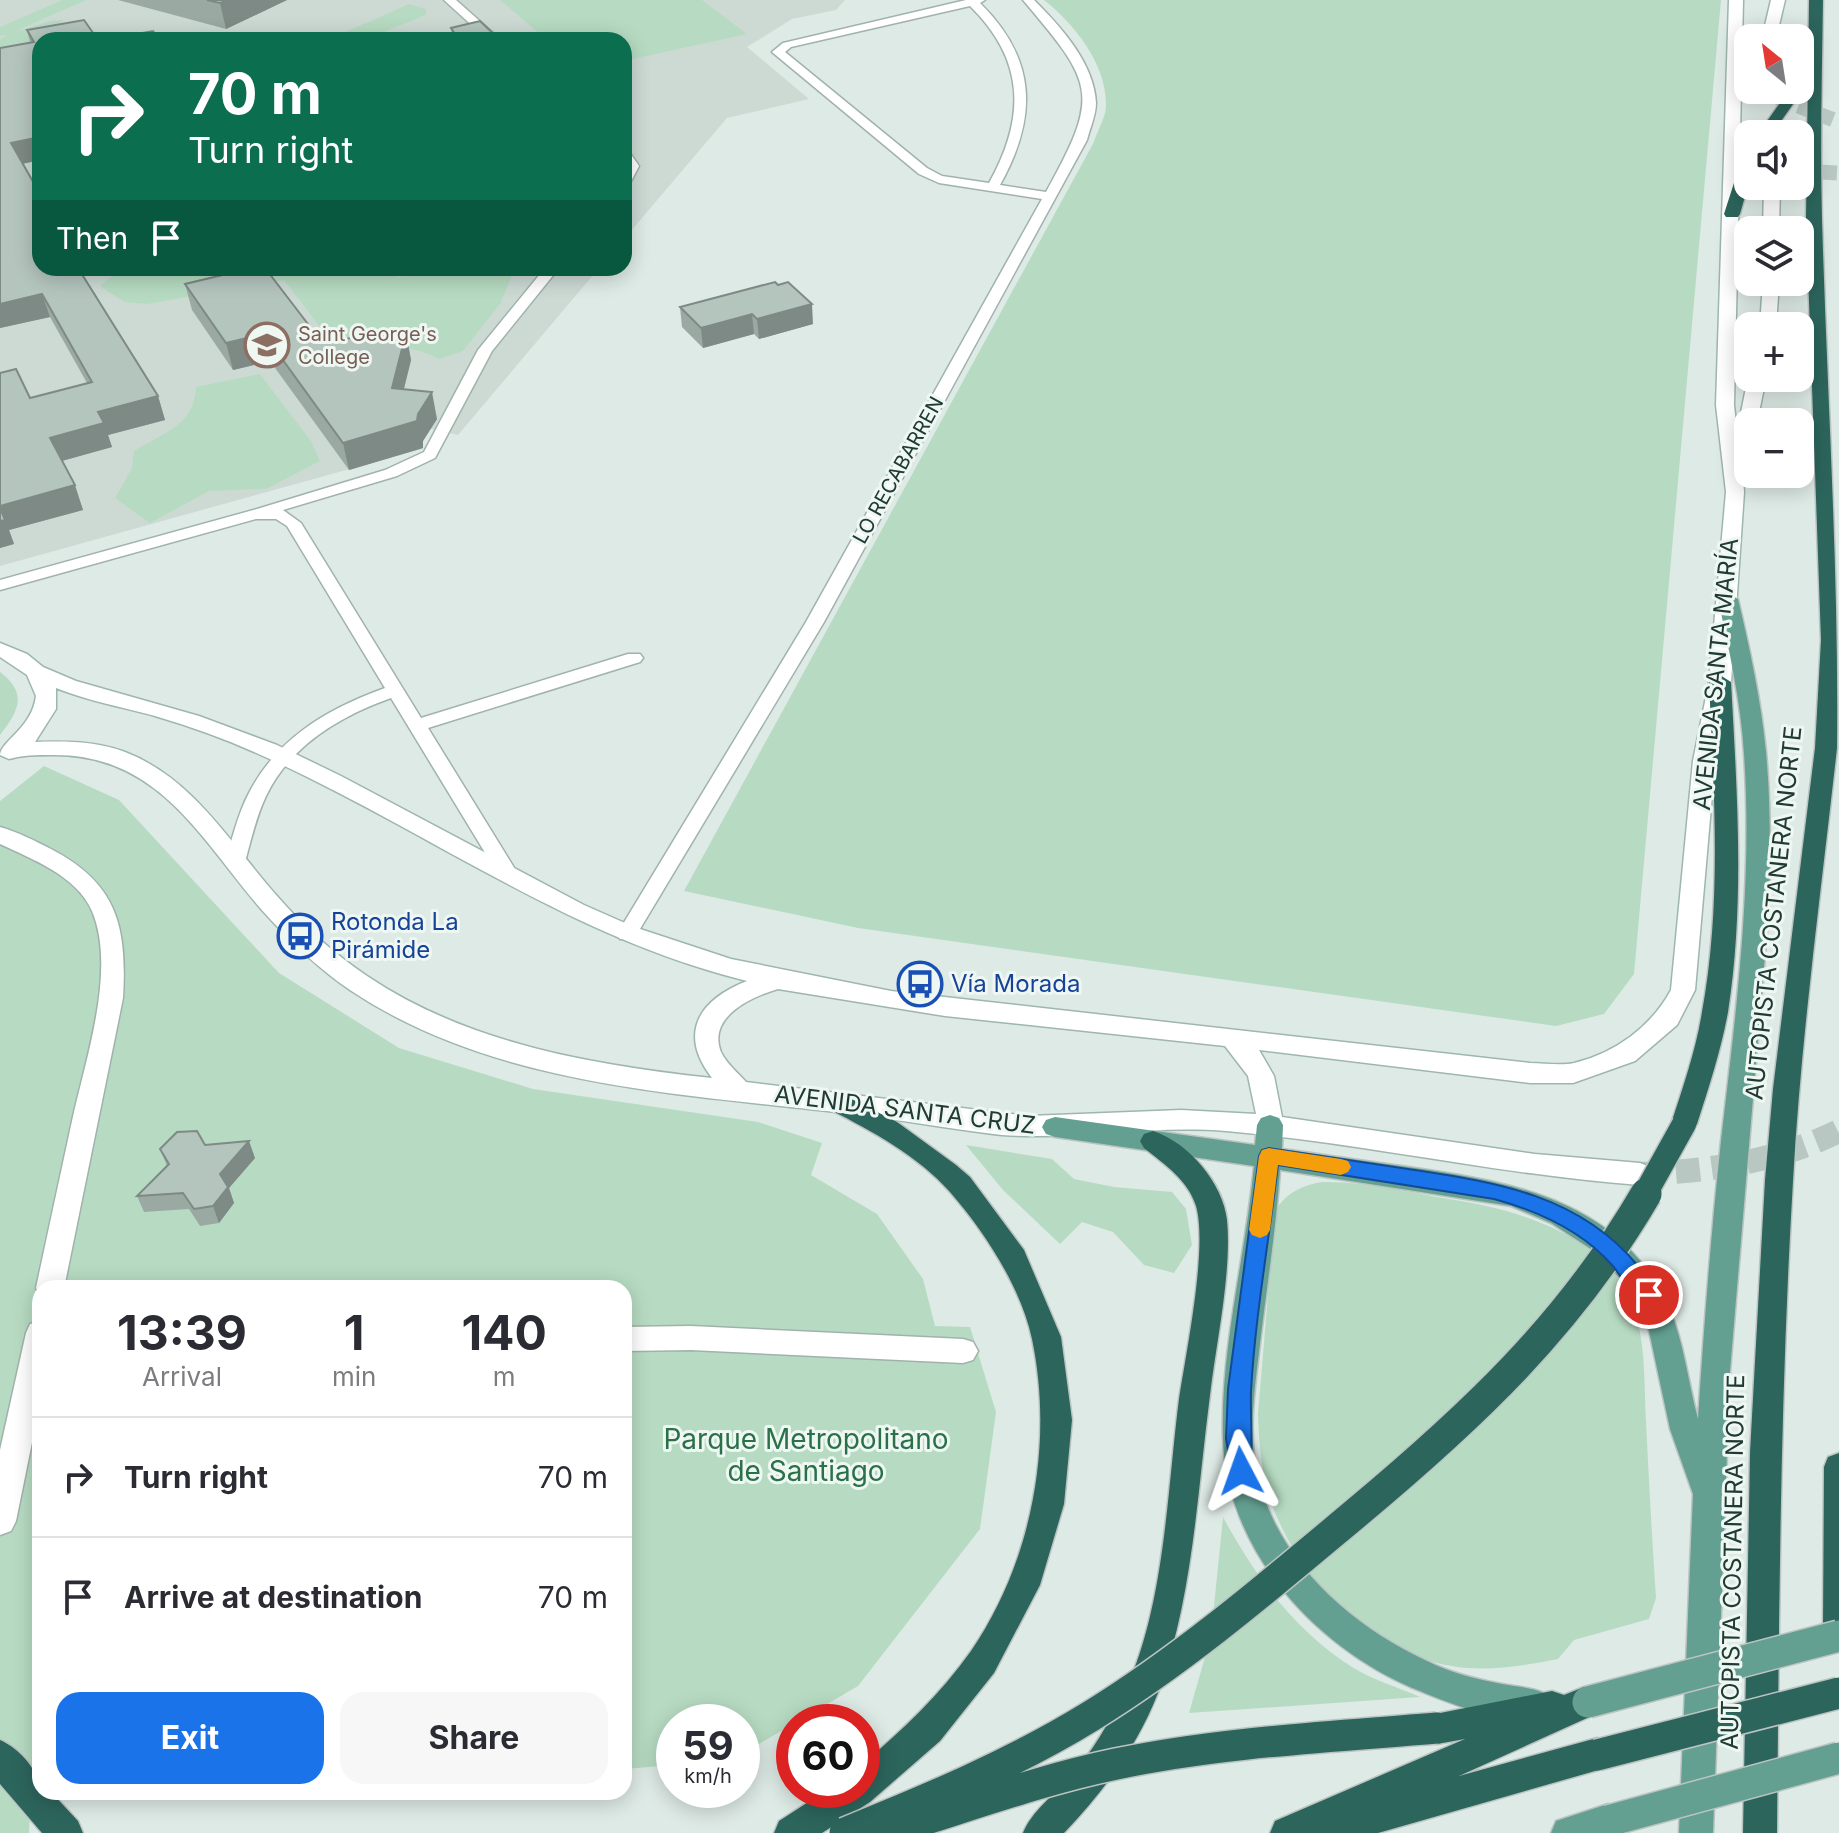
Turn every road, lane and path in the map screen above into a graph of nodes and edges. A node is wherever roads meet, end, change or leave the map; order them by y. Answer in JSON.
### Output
{"nodes":[{"id":1,"x":449,"y":0,"type":"edge"},
{"id":2,"x":1028,"y":0,"type":"edge"},
{"id":3,"x":1736,"y":0,"type":"edge"},
{"id":4,"x":1778,"y":0,"type":"edge"},
{"id":5,"x":1816,"y":0,"type":"edge"},
{"id":6,"x":976,"y":1,"type":"edge"},
{"id":7,"x":1772,"y":24,"type":"edge"},
{"id":8,"x":486,"y":32,"type":"edge"},
{"id":9,"x":1818,"y":54,"type":"junction"},
{"id":10,"x":1814,"y":61,"type":"edge"},
{"id":11,"x":992,"y":188,"type":"junction"},
{"id":12,"x":1050,"y":196,"type":"junction"},
{"id":13,"x":1736,"y":200,"type":"edge"},
{"id":14,"x":1732,"y":214,"type":"junction"},
{"id":15,"x":545,"y":276,"type":"edge"},
{"id":16,"x":1753,"y":392,"type":"edge"},
{"id":17,"x":1735,"y":492,"type":"junction"},
{"id":18,"x":255,"y":514,"type":"junction"},
{"id":19,"x":0,"y":585,"type":"edge"},
{"id":20,"x":1728,"y":599,"type":"junction"},
{"id":21,"x":0,"y":649,"type":"edge"},
{"id":22,"x":634,"y":658,"type":"dead end"},
{"id":23,"x":40,"y":673,"type":"junction"},
{"id":24,"x":1720,"y":682,"type":"junction"},
{"id":25,"x":395,"y":690,"type":"junction"},
{"id":26,"x":417,"y":725,"type":"junction"},
{"id":27,"x":7,"y":754,"type":"edge"},
{"id":28,"x":282,"y":756,"type":"junction"},
{"id":29,"x":0,"y":835,"type":"edge"},
{"id":30,"x":235,"y":862,"type":"junction"},
{"id":31,"x":508,"y":874,"type":"junction"},
{"id":32,"x":627,"y":934,"type":"junction"},
{"id":33,"x":774,"y":981,"type":"junction"},
{"id":34,"x":1231,"y":1037,"type":"junction"},
{"id":35,"x":738,"y":1091,"type":"junction"},
{"id":36,"x":840,"y":1103,"type":"junction"},
{"id":37,"x":1055,"y":1127,"type":"junction"},
{"id":38,"x":1269,"y":1140,"type":"junction"},
{"id":39,"x":1153,"y":1141,"type":"junction"},
{"id":40,"x":1640,"y":1174,"type":"tunnel mouth"},
{"id":41,"x":52,"y":1280,"type":"edge"},
{"id":42,"x":632,"y":1339,"type":"edge"},
{"id":43,"x":963,"y":1351,"type":"dead end"},
{"id":44,"x":32,"y":1371,"type":"edge"},
{"id":45,"x":1839,"y":1467,"type":"edge"},
{"id":46,"x":1708,"y":1497,"type":"junction"},
{"id":47,"x":0,"y":1521,"type":"edge"},
{"id":48,"x":1839,"y":1626,"type":"edge"},
{"id":49,"x":1839,"y":1636,"type":"edge"},
{"id":50,"x":1839,"y":1693,"type":"edge"},
{"id":51,"x":1580,"y":1703,"type":"junction"},
{"id":52,"x":0,"y":1757,"type":"edge"},
{"id":53,"x":1839,"y":1758,"type":"edge"},
{"id":54,"x":880,"y":1772,"type":"edge"},
{"id":55,"x":32,"y":1797,"type":"edge"},
{"id":56,"x":35,"y":1800,"type":"edge"},
{"id":57,"x":830,"y":1808,"type":"edge"},
{"id":58,"x":66,"y":1833,"type":"edge"},
{"id":59,"x":791,"y":1833,"type":"edge"},
{"id":60,"x":845,"y":1833,"type":"edge"},
{"id":61,"x":879,"y":1833,"type":"edge"},
{"id":62,"x":1040,"y":1833,"type":"edge"},
{"id":63,"x":1287,"y":1833,"type":"edge"},
{"id":64,"x":1316,"y":1833,"type":"edge"},
{"id":65,"x":1568,"y":1833,"type":"edge"},
{"id":66,"x":1696,"y":1833,"type":"edge"},
{"id":67,"x":1760,"y":1833,"type":"edge"}],
"edges":[{"from":1,"to":8,"type":"lane"},
{"from":2,"to":12,"type":"lane","name":"LO RECABARREN"},
{"from":3,"to":14,"type":"main road","name":"AVENIDA SANTA MARÍA"},
{"from":4,"to":7,"type":"main road"},
{"from":5,"to":9,"type":"highway","name":"AUTOPISTA COSTANERA NORTE"},
{"from":6,"to":11,"type":"lane"},
{"from":6,"to":11,"type":"lane"},
{"from":9,"to":10,"type":"highway"},
{"from":9,"to":67,"type":"highway","name":"AUTOPISTA COSTANERA NORTE"},
{"from":11,"to":12,"type":"lane"},
{"from":12,"to":32,"type":"lane","name":"LO RECABARREN"},
{"from":13,"to":14,"type":"highway"},
{"from":14,"to":17,"type":"main road","name":"AVENIDA SANTA MARÍA"},
{"from":15,"to":18,"type":"lane"},
{"from":16,"to":17,"type":"main road"},
{"from":17,"to":20,"type":"main road","name":"AVENIDA SANTA MARÍA"},
{"from":18,"to":19,"type":"lane"},
{"from":18,"to":25,"type":"lane"},
{"from":20,"to":24,"type":"main road","name":"AVENIDA SANTA MARÍA"},
{"from":20,"to":46,"type":"main road"},
{"from":21,"to":23,"type":"main road"},
{"from":22,"to":26,"type":"lane"},
{"from":23,"to":27,"type":"main road"},
{"from":23,"to":28,"type":"main road"},
{"from":24,"to":34,"type":"main road","name":"AVENIDA SANTA MARÍA"},
{"from":24,"to":60,"type":"highway","bridge":true},
{"from":25,"to":26,"type":"lane"},
{"from":25,"to":28,"type":"lane"},
{"from":26,"to":31,"type":"lane"},
{"from":27,"to":30,"type":"main road","name":"AVENIDA SANTA CRUZ"},
{"from":28,"to":30,"type":"lane"},
{"from":28,"to":31,"type":"main road"},
{"from":29,"to":41,"type":"main road"},
{"from":30,"to":35,"type":"main road","name":"AVENIDA SANTA CRUZ"},
{"from":31,"to":32,"type":"main road"},
{"from":32,"to":33,"type":"main road"},
{"from":33,"to":34,"type":"main road"},
{"from":33,"to":35,"type":"main road"},
{"from":34,"to":38,"type":"main road"},
{"from":35,"to":36,"type":"main road","name":"AVENIDA SANTA CRUZ"},
{"from":36,"to":37,"type":"main road","name":"AVENIDA SANTA CRUZ"},
{"from":36,"to":54,"type":"highway"},
{"from":37,"to":38,"type":"main road","name":"AVENIDA SANTA CRUZ"},
{"from":37,"to":39,"type":"main road"},
{"from":38,"to":39,"type":"main road"},
{"from":38,"to":40,"type":"main road","name":"AVENIDA SANTA CRUZ"},
{"from":38,"to":46,"type":"main road"},
{"from":38,"to":51,"type":"main road"},
{"from":39,"to":62,"type":"highway"},
{"from":42,"to":43,"type":"main road"},
{"from":44,"to":47,"type":"main road"},
{"from":45,"to":48,"type":"highway"},
{"from":46,"to":66,"type":"main road"},
{"from":49,"to":51,"type":"main road","bridge":true},
{"from":50,"to":64,"type":"highway","bridge":true},
{"from":51,"to":61,"type":"highway","bridge":true},
{"from":51,"to":63,"type":"highway"},
{"from":52,"to":55,"type":"highway"},
{"from":53,"to":65,"type":"main road","bridge":true},
{"from":56,"to":58,"type":"highway"},
{"from":57,"to":59,"type":"highway"}]}
